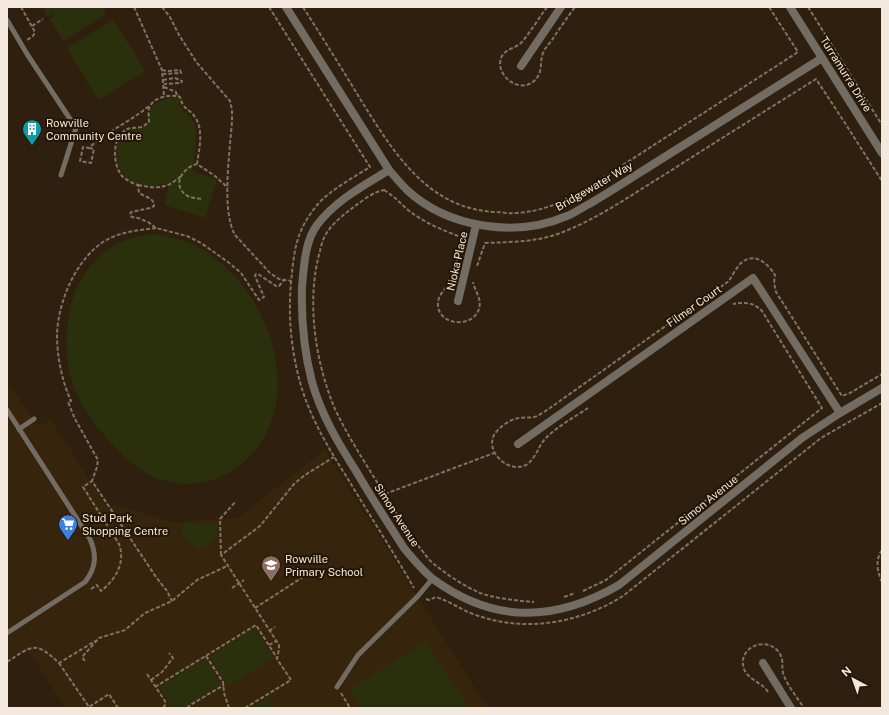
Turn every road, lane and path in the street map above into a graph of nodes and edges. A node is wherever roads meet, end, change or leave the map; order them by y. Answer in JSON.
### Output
{"nodes":[{"id":1,"x":21,"y":7,"type":"edge"},
{"id":2,"x":134,"y":7,"type":"edge"},
{"id":3,"x":162,"y":7,"type":"edge"},
{"id":4,"x":268,"y":7,"type":"edge"},
{"id":5,"x":286,"y":7,"type":"edge"},
{"id":6,"x":303,"y":7,"type":"edge"},
{"id":7,"x":561,"y":7,"type":"edge"},
{"id":8,"x":770,"y":7,"type":"edge"},
{"id":9,"x":790,"y":7,"type":"edge"},
{"id":10,"x":808,"y":7,"type":"edge"},
{"id":11,"x":43,"y":19,"type":"dead end"},
{"id":12,"x":7,"y":20,"type":"edge"},
{"id":13,"x":32,"y":26,"type":"junction"},
{"id":14,"x":21,"y":43,"type":"junction"},
{"id":15,"x":822,"y":58,"type":"junction"},
{"id":16,"x":521,"y":66,"type":"dead end"},
{"id":17,"x":162,"y":70,"type":"junction"},
{"id":18,"x":163,"y":74,"type":"junction"},
{"id":19,"x":816,"y":79,"type":"dead end"},
{"id":20,"x":163,"y":80,"type":"junction"},
{"id":21,"x":164,"y":86,"type":"junction"},
{"id":22,"x":164,"y":96,"type":"junction"},
{"id":23,"x":177,"y":96,"type":"junction"},
{"id":24,"x":150,"y":105,"type":"junction"},
{"id":25,"x":882,"y":125,"type":"edge"},
{"id":26,"x":108,"y":133,"type":"junction"},
{"id":27,"x":118,"y":140,"type":"junction"},
{"id":28,"x":89,"y":148,"type":"junction"},
{"id":29,"x":882,"y":153,"type":"edge"},
{"id":30,"x":197,"y":164,"type":"junction"},
{"id":31,"x":370,"y":167,"type":"dead end"},
{"id":32,"x":389,"y":170,"type":"junction"},
{"id":33,"x":61,"y":175,"type":"dead end"},
{"id":34,"x":182,"y":175,"type":"junction"},
{"id":35,"x":882,"y":181,"type":"edge"},
{"id":36,"x":138,"y":186,"type":"junction"},
{"id":37,"x":228,"y":188,"type":"junction"},
{"id":38,"x":201,"y":199,"type":"dead end"},
{"id":39,"x":476,"y":225,"type":"junction"},
{"id":40,"x":156,"y":228,"type":"junction"},
{"id":41,"x":461,"y":237,"type":"dead end"},
{"id":42,"x":284,"y":280,"type":"junction"},
{"id":43,"x":291,"y":281,"type":"dead end"},
{"id":44,"x":458,"y":301,"type":"dead end"},
{"id":45,"x":733,"y":304,"type":"dead end"},
{"id":46,"x":882,"y":374,"type":"edge"},
{"id":47,"x":882,"y":388,"type":"edge"},
{"id":48,"x":882,"y":403,"type":"edge"},
{"id":49,"x":590,"y":406,"type":"dead end"},
{"id":50,"x":7,"y":410,"type":"edge"},
{"id":51,"x":840,"y":413,"type":"junction"},
{"id":52,"x":34,"y":419,"type":"dead end"},
{"id":53,"x":20,"y":429,"type":"junction"},
{"id":54,"x":518,"y":444,"type":"dead end"},
{"id":55,"x":494,"y":453,"type":"junction"},
{"id":56,"x":385,"y":494,"type":"junction"},
{"id":57,"x":236,"y":501,"type":"dead end"},
{"id":58,"x":882,"y":550,"type":"edge"},
{"id":59,"x":221,"y":555,"type":"junction"},
{"id":60,"x":228,"y":566,"type":"junction"},
{"id":61,"x":303,"y":577,"type":"dead end"},
{"id":62,"x":433,"y":578,"type":"junction"},
{"id":63,"x":244,"y":580,"type":"dead end"},
{"id":64,"x":882,"y":582,"type":"edge"},
{"id":65,"x":239,"y":583,"type":"junction"},
{"id":66,"x":232,"y":588,"type":"dead end"},
{"id":67,"x":420,"y":594,"type":"junction"},
{"id":68,"x":560,"y":598,"type":"dead end"},
{"id":69,"x":172,"y":601,"type":"junction"},
{"id":70,"x":538,"y":602,"type":"dead end"},
{"id":71,"x":254,"y":608,"type":"junction"},
{"id":72,"x":275,"y":627,"type":"dead end"},
{"id":73,"x":269,"y":631,"type":"junction"},
{"id":74,"x":7,"y":633,"type":"edge"},
{"id":75,"x":99,"y":638,"type":"junction"},
{"id":76,"x":276,"y":641,"type":"junction"},
{"id":77,"x":269,"y":645,"type":"junction"},
{"id":78,"x":170,"y":653,"type":"dead end"},
{"id":79,"x":206,"y":656,"type":"junction"},
{"id":80,"x":277,"y":659,"type":"junction"},
{"id":81,"x":85,"y":661,"type":"dead end"},
{"id":82,"x":7,"y":662,"type":"edge"},
{"id":83,"x":60,"y":663,"type":"junction"},
{"id":84,"x":763,"y":663,"type":"dead end"},
{"id":85,"x":147,"y":674,"type":"dead end"},
{"id":86,"x":151,"y":680,"type":"junction"},
{"id":87,"x":224,"y":685,"type":"junction"},
{"id":88,"x":155,"y":687,"type":"junction"},
{"id":89,"x":337,"y":687,"type":"joint"},
{"id":90,"x":118,"y":708,"type":"edge"},
{"id":91,"x":163,"y":708,"type":"edge"},
{"id":92,"x":187,"y":708,"type":"edge"},
{"id":93,"x":229,"y":708,"type":"edge"},
{"id":94,"x":245,"y":708,"type":"edge"},
{"id":95,"x":350,"y":708,"type":"edge"},
{"id":96,"x":791,"y":708,"type":"edge"}],
"edges":[{"from":1,"to":13,"type":"path"},
{"from":2,"to":17,"type":"path"},
{"from":3,"to":37,"type":"path"},
{"from":4,"to":31,"type":"path"},
{"from":5,"to":32,"type":"street","name":"Bridgewater Way"},
{"from":6,"to":8,"type":"path"},
{"from":7,"to":16,"type":"street"},
{"from":9,"to":15,"type":"street","name":"Turramurra Drive"},
{"from":10,"to":25,"type":"path"},
{"from":11,"to":13,"type":"path"},
{"from":12,"to":14,"type":"lane"},
{"from":13,"to":14,"type":"path"},
{"from":14,"to":33,"type":"lane"},
{"from":15,"to":29,"type":"street","name":"Turramurra Drive"},
{"from":15,"to":39,"type":"street","name":"Bridgewater Way"},
{"from":17,"to":18,"type":"path"},
{"from":17,"to":18,"type":"path"},
{"from":18,"to":20,"type":"path"},
{"from":19,"to":35,"type":"path"},
{"from":20,"to":21,"type":"path"},
{"from":20,"to":21,"type":"path"},
{"from":21,"to":22,"type":"path"},
{"from":21,"to":23,"type":"path"},
{"from":22,"to":23,"type":"path"},
{"from":22,"to":24,"type":"path"},
{"from":23,"to":30,"type":"path"},
{"from":24,"to":26,"type":"path"},
{"from":24,"to":27,"type":"path"},
{"from":26,"to":27,"type":"path"},
{"from":26,"to":28,"type":"path"},
{"from":27,"to":36,"type":"path"},
{"from":28,"to":28,"type":"path"},
{"from":30,"to":34,"type":"path"},
{"from":30,"to":37,"type":"path"},
{"from":32,"to":39,"type":"street","name":"Bridgewater Way"},
{"from":32,"to":62,"type":"street","name":"Simon Avenue"},
{"from":34,"to":36,"type":"path"},
{"from":34,"to":38,"type":"path"},
{"from":36,"to":40,"type":"path"},
{"from":37,"to":42,"type":"path"},
{"from":39,"to":44,"type":"street","name":"Nioka Place"},
{"from":40,"to":42,"type":"path"},
{"from":40,"to":69,"type":"path"},
{"from":41,"to":56,"type":"path"},
{"from":42,"to":43,"type":"path"},
{"from":45,"to":68,"type":"path"},
{"from":46,"to":55,"type":"path"},
{"from":47,"to":51,"type":"street","name":"Simon Avenue"},
{"from":48,"to":67,"type":"path"},
{"from":49,"to":55,"type":"path"},
{"from":50,"to":53,"type":"lane"},
{"from":51,"to":54,"type":"street","name":"Filmer Court"},
{"from":51,"to":62,"type":"street","name":"Simon Avenue"},
{"from":52,"to":53,"type":"lane"},
{"from":53,"to":74,"type":"lane"},
{"from":55,"to":56,"type":"path"},
{"from":56,"to":70,"type":"path"},
{"from":57,"to":59,"type":"path"},
{"from":58,"to":64,"type":"path"},
{"from":59,"to":60,"type":"path"},
{"from":59,"to":67,"type":"path"},
{"from":60,"to":65,"type":"path"},
{"from":60,"to":69,"type":"path"},
{"from":61,"to":71,"type":"path"},
{"from":62,"to":67,"type":"lane"},
{"from":63,"to":65,"type":"path"},
{"from":65,"to":66,"type":"path"},
{"from":65,"to":71,"type":"path"},
{"from":67,"to":89,"type":"lane"},
{"from":69,"to":75,"type":"path"},
{"from":71,"to":73,"type":"path"},
{"from":72,"to":73,"type":"path"},
{"from":73,"to":76,"type":"path"},
{"from":75,"to":81,"type":"path"},
{"from":75,"to":83,"type":"path"},
{"from":76,"to":77,"type":"path"},
{"from":76,"to":80,"type":"path"},
{"from":77,"to":79,"type":"path"},
{"from":77,"to":80,"type":"path"},
{"from":78,"to":86,"type":"path"},
{"from":79,"to":87,"type":"path"},
{"from":79,"to":88,"type":"path"},
{"from":80,"to":94,"type":"path"},
{"from":82,"to":83,"type":"path"},
{"from":83,"to":90,"type":"path"},
{"from":84,"to":96,"type":"street"},
{"from":85,"to":86,"type":"path"},
{"from":86,"to":88,"type":"path"},
{"from":87,"to":92,"type":"path"},
{"from":87,"to":93,"type":"path"},
{"from":88,"to":91,"type":"path"},
{"from":89,"to":95,"type":"path"}]}
